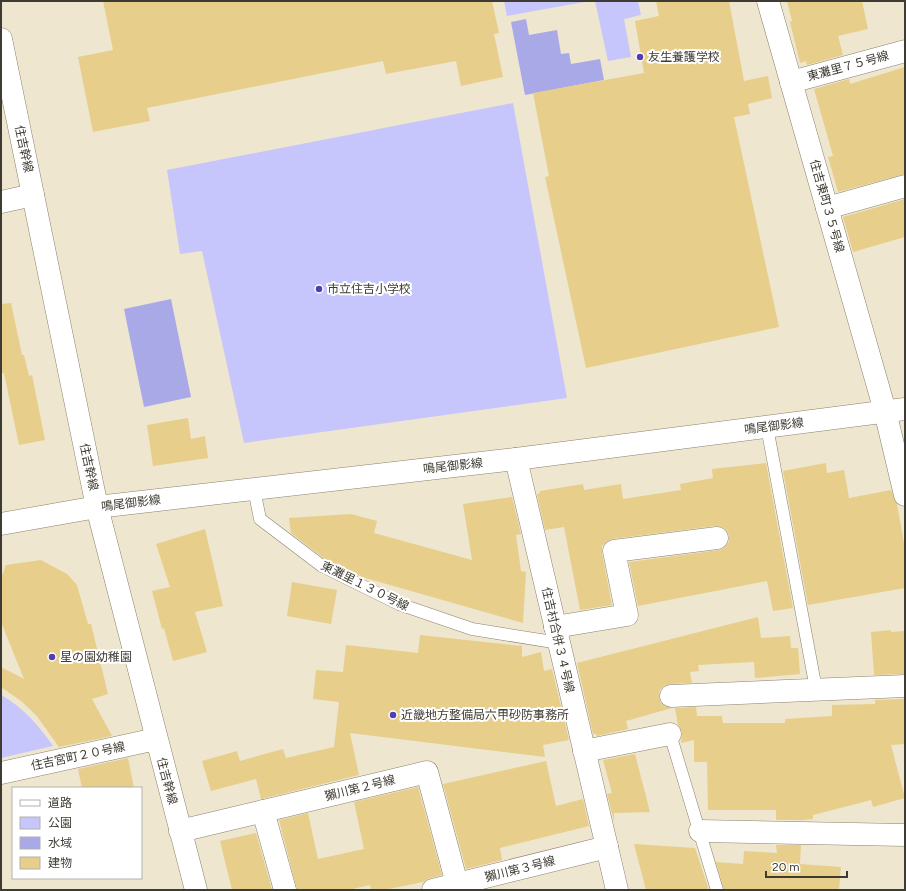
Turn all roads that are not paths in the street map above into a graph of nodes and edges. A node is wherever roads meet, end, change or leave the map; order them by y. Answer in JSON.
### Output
{"nodes":[{"id":1,"x":768,"y":1,"type":"edge"},
{"id":2,"x":1,"y":39,"type":"edge"},
{"id":3,"x":905,"y":51,"type":"edge"},
{"id":4,"x":791,"y":82,"type":"junction"},
{"id":5,"x":905,"y":186,"type":"edge"},
{"id":6,"x":33,"y":195,"type":"junction"},
{"id":7,"x":1,"y":202,"type":"edge"},
{"id":8,"x":827,"y":208,"type":"junction"},
{"id":9,"x":895,"y":410,"type":"edge"},
{"id":10,"x":767,"y":427,"type":"junction"},
{"id":11,"x":516,"y":459,"type":"junction"},
{"id":12,"x":254,"y":489,"type":"junction"},
{"id":13,"x":905,"y":495,"type":"edge"},
{"id":14,"x":97,"y":507,"type":"junction"},
{"id":15,"x":1,"y":524,"type":"edge"},
{"id":16,"x":717,"y":538,"type":"dead end"},
{"id":17,"x":557,"y":635,"type":"junction"},
{"id":18,"x":905,"y":686,"type":"edge"},
{"id":19,"x":816,"y":689,"type":"junction"},
{"id":20,"x":671,"y":696,"type":"dead end"},
{"id":21,"x":670,"y":734,"type":"joint"},
{"id":22,"x":156,"y":739,"type":"junction"},
{"id":23,"x":584,"y":751,"type":"junction"},
{"id":24,"x":1,"y":773,"type":"edge"},
{"id":25,"x":263,"y":811,"type":"junction"},
{"id":26,"x":180,"y":831,"type":"junction"},
{"id":27,"x":700,"y":831,"type":"junction"},
{"id":28,"x":905,"y":835,"type":"edge"},
{"id":29,"x":607,"y":847,"type":"junction"},
{"id":30,"x":457,"y":884,"type":"junction"},
{"id":31,"x":196,"y":890,"type":"edge"},
{"id":32,"x":285,"y":890,"type":"edge"},
{"id":33,"x":433,"y":890,"type":"edge"},
{"id":34,"x":617,"y":890,"type":"edge"},
{"id":35,"x":717,"y":890,"type":"edge"}],
"edges":[{"from":1,"to":4,"type":"street","name":"住吉東町３５号線"},
{"from":2,"to":6,"type":"street","name":"住吉幹線"},
{"from":3,"to":4,"type":"street","name":"東灘里７５号線"},
{"from":4,"to":8,"type":"street","name":"住吉東町３５号線"},
{"from":5,"to":8,"type":"street"},
{"from":6,"to":7,"type":"street"},
{"from":6,"to":14,"type":"street","name":"住吉幹線"},
{"from":8,"to":9,"type":"street","name":"住吉東町３５号線"},
{"from":9,"to":10,"type":"street","name":"鳴尾御影線"},
{"from":9,"to":13,"type":"street","name":"住吉東町３５号線"},
{"from":10,"to":11,"type":"street","name":"鳴尾御影線"},
{"from":10,"to":19,"type":"lane"},
{"from":11,"to":12,"type":"street","name":"鳴尾御影線"},
{"from":11,"to":17,"type":"street","name":"住吉村合併３４号線"},
{"from":12,"to":14,"type":"street","name":"鳴尾御影線"},
{"from":12,"to":17,"type":"lane","name":"東灘里１３０号線"},
{"from":14,"to":15,"type":"street","name":"鳴尾御影線"},
{"from":14,"to":22,"type":"street","name":"住吉幹線"},
{"from":16,"to":17,"type":"street"},
{"from":17,"to":23,"type":"street","name":"住吉村合併３４号線"},
{"from":18,"to":19,"type":"street"},
{"from":19,"to":20,"type":"street"},
{"from":21,"to":23,"type":"street"},
{"from":21,"to":27,"type":"lane"},
{"from":22,"to":24,"type":"street","name":"住吉宮町２０号線"},
{"from":22,"to":26,"type":"street","name":"住吉幹線"},
{"from":23,"to":29,"type":"street","name":"住吉村合併３４号線"},
{"from":25,"to":26,"type":"street","name":"獺川第２号線"},
{"from":25,"to":30,"type":"street","name":"獺川第２号線"},
{"from":25,"to":32,"type":"street"},
{"from":26,"to":31,"type":"street","name":"住吉幹線"},
{"from":27,"to":28,"type":"street"},
{"from":27,"to":35,"type":"lane"},
{"from":29,"to":30,"type":"street","name":"獺川第３号線"},
{"from":29,"to":34,"type":"street","name":"住吉村合併３４号線"},
{"from":30,"to":33,"type":"street","name":"獺川第３号線"}]}
